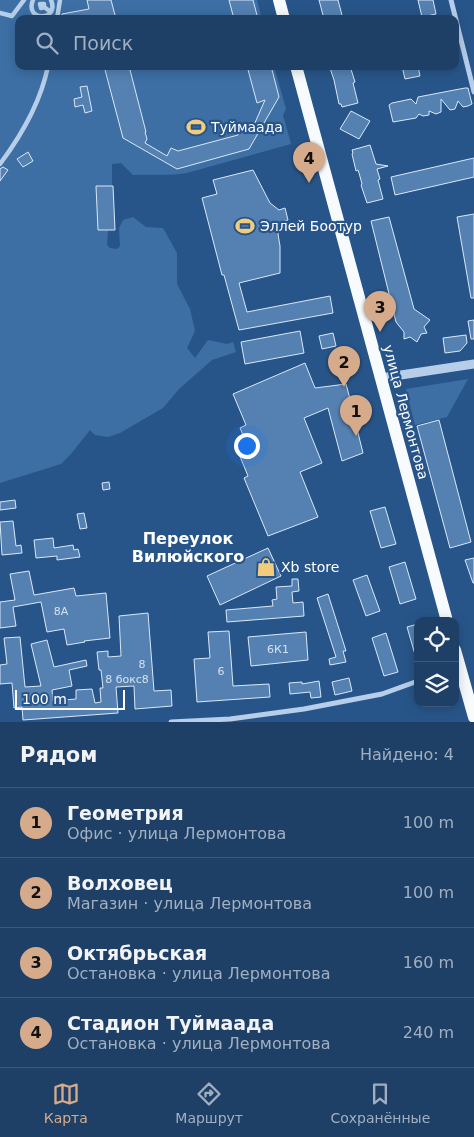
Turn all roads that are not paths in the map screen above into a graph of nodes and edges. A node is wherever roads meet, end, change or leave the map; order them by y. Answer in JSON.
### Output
{"nodes":[{"id":1,"x":24,"y":0,"type":"edge"},
{"id":2,"x":33,"y":0,"type":"edge"},
{"id":3,"x":51,"y":0,"type":"edge"},
{"id":4,"x":60,"y":0,"type":"edge"},
{"id":5,"x":279,"y":0,"type":"edge"},
{"id":6,"x":451,"y":0,"type":"edge"},
{"id":7,"x":42,"y":5,"type":"edge"},
{"id":8,"x":31,"y":6,"type":"junction"},
{"id":9,"x":51,"y":12,"type":"junction"},
{"id":10,"x":0,"y":13,"type":"edge"},
{"id":11,"x":36,"y":15,"type":"edge"},
{"id":12,"x":47,"y":15,"type":"edge"},
{"id":13,"x":58,"y":15,"type":"edge"},
{"id":14,"x":283,"y":15,"type":"edge"},
{"id":15,"x":455,"y":15,"type":"edge"},
{"id":16,"x":459,"y":32,"type":"edge"},
{"id":17,"x":47,"y":70,"type":"edge"},
{"id":18,"x":297,"y":70,"type":"edge"},
{"id":19,"x":474,"y":92,"type":"edge"},
{"id":20,"x":0,"y":164,"type":"edge"},
{"id":21,"x":474,"y":364,"type":"edge"},
{"id":22,"x":381,"y":378,"type":"junction"},
{"id":23,"x":446,"y":617,"type":"edge"},
{"id":24,"x":459,"y":670,"type":"edge"},
{"id":25,"x":414,"y":682,"type":"edge"},
{"id":26,"x":474,"y":717,"type":"edge"},
{"id":27,"x":171,"y":722,"type":"edge"}],
"edges":[{"from":1,"to":10,"type":"street"},
{"from":2,"to":8,"type":"street"},
{"from":3,"to":7,"type":"street"},
{"from":3,"to":9,"type":"street"},
{"from":4,"to":13,"type":"street"},
{"from":5,"to":14,"type":"main road"},
{"from":6,"to":15,"type":"street"},
{"from":7,"to":8,"type":"street"},
{"from":7,"to":9,"type":"street"},
{"from":8,"to":11,"type":"street"},
{"from":9,"to":12,"type":"street"},
{"from":16,"to":19,"type":"street"},
{"from":17,"to":20,"type":"street"},
{"from":18,"to":22,"type":"main road","name":"улица Лермонтова"},
{"from":21,"to":22,"type":"street"},
{"from":22,"to":23,"type":"main road","name":"улица Лермонтова"},
{"from":24,"to":26,"type":"main road"},
{"from":25,"to":27,"type":"street"}]}
